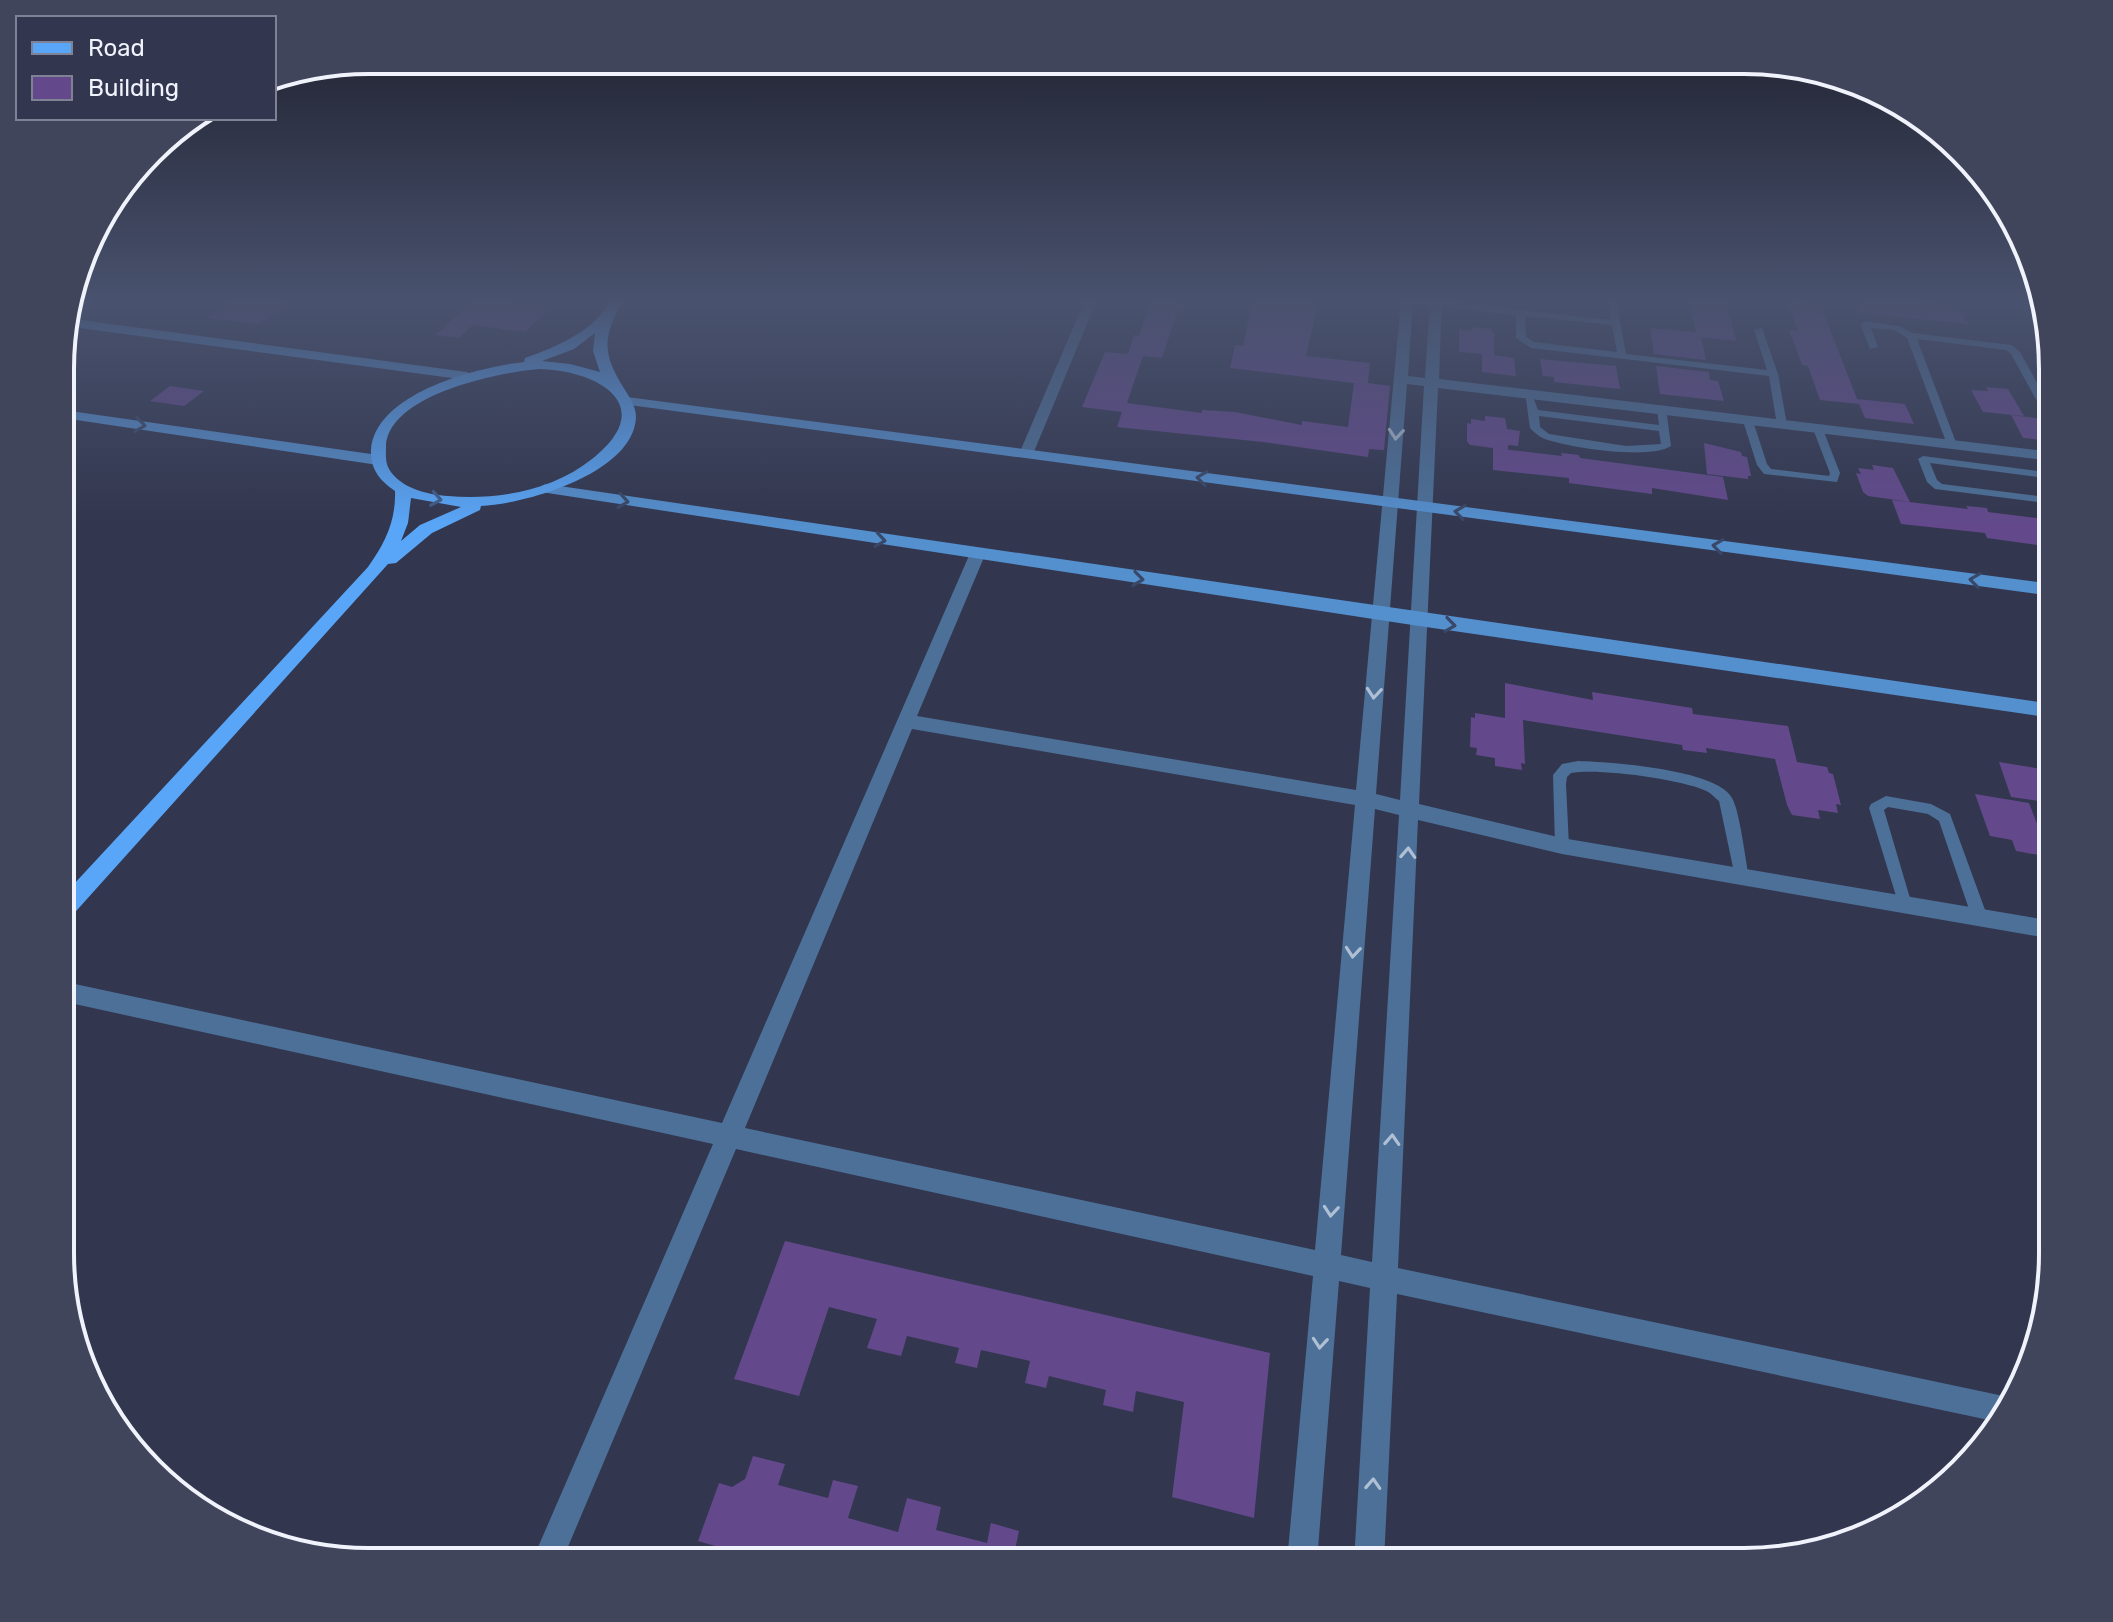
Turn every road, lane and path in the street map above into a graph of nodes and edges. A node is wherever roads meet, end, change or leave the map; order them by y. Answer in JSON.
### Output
{"nodes":[{"id":1,"x":467,"y":376,"type":"edge"},
{"id":2,"x":598,"y":376,"type":"edge"},
{"id":3,"x":608,"y":376,"type":"edge"},
{"id":4,"x":1059,"y":376,"type":"edge"},
{"id":5,"x":1401,"y":376,"type":"edge"},
{"id":6,"x":1432,"y":376,"type":"edge"},
{"id":7,"x":1773,"y":376,"type":"edge"},
{"id":8,"x":1926,"y":376,"type":"edge"},
{"id":9,"x":2028,"y":376,"type":"edge"},
{"id":10,"x":1401,"y":379,"type":"junction"},
{"id":11,"x":1432,"y":383,"type":"junction"},
{"id":12,"x":615,"y":385,"type":"junction"},
{"id":13,"x":1528,"y":394,"type":"junction"},
{"id":14,"x":2039,"y":396,"type":"edge"},
{"id":15,"x":627,"y":401,"type":"junction"},
{"id":16,"x":1662,"y":410,"type":"junction"},
{"id":17,"x":1534,"y":412,"type":"junction"},
{"id":18,"x":74,"y":416,"type":"edge"},
{"id":19,"x":1748,"y":421,"type":"junction"},
{"id":20,"x":1782,"y":425,"type":"junction"},
{"id":21,"x":1665,"y":429,"type":"junction"},
{"id":22,"x":1818,"y":429,"type":"junction"},
{"id":23,"x":1908,"y":440,"type":"junction"},
{"id":24,"x":1952,"y":445,"type":"junction"},
{"id":25,"x":1026,"y":454,"type":"junction"},
{"id":26,"x":2039,"y":455,"type":"edge"},
{"id":27,"x":1923,"y":459,"type":"junction"},
{"id":28,"x":378,"y":460,"type":"junction"},
{"id":29,"x":2039,"y":474,"type":"edge"},
{"id":30,"x":546,"y":489,"type":"junction"},
{"id":31,"x":403,"y":490,"type":"junction"},
{"id":32,"x":2039,"y":499,"type":"edge"},
{"id":33,"x":496,"y":501,"type":"junction"},
{"id":34,"x":1390,"y":503,"type":"junction"},
{"id":35,"x":1425,"y":507,"type":"junction"},
{"id":36,"x":977,"y":555,"type":"junction"},
{"id":37,"x":374,"y":571,"type":"junction"},
{"id":38,"x":2039,"y":588,"type":"edge"},
{"id":39,"x":1381,"y":615,"type":"junction"},
{"id":40,"x":1419,"y":620,"type":"junction"},
{"id":41,"x":2039,"y":709,"type":"edge"},
{"id":42,"x":906,"y":721,"type":"junction"},
{"id":43,"x":1365,"y":799,"type":"junction"},
{"id":44,"x":1410,"y":810,"type":"junction"},
{"id":45,"x":1562,"y":846,"type":"junction"},
{"id":46,"x":1742,"y":877,"type":"junction"},
{"id":47,"x":74,"y":899,"type":"edge"},
{"id":48,"x":1905,"y":905,"type":"junction"},
{"id":49,"x":1980,"y":918,"type":"junction"},
{"id":50,"x":2039,"y":928,"type":"edge"},
{"id":51,"x":74,"y":994,"type":"edge"},
{"id":52,"x":729,"y":1136,"type":"junction"},
{"id":53,"x":1326,"y":1265,"type":"junction"},
{"id":54,"x":1384,"y":1278,"type":"junction"},
{"id":55,"x":1996,"y":1407,"type":"edge"},
{"id":56,"x":553,"y":1548,"type":"edge"},
{"id":57,"x":1303,"y":1548,"type":"edge"},
{"id":58,"x":1370,"y":1548,"type":"edge"}],
"edges":[{"from":1,"to":28,"type":"main road"},
{"from":2,"to":12,"type":"main road"},
{"from":3,"to":12,"type":"main road"},
{"from":4,"to":25,"type":"street"},
{"from":5,"to":10,"type":"street"},
{"from":6,"to":11,"type":"street"},
{"from":7,"to":20,"type":"lane"},
{"from":8,"to":24,"type":"lane"},
{"from":9,"to":14,"type":"lane"},
{"from":10,"to":11,"type":"street"},
{"from":10,"to":34,"type":"street","one_way":true},
{"from":11,"to":13,"type":"street"},
{"from":11,"to":35,"type":"street"},
{"from":12,"to":15,"type":"main road"},
{"from":13,"to":16,"type":"street"},
{"from":13,"to":17,"type":"lane"},
{"from":15,"to":25,"type":"main road"},
{"from":15,"to":30,"type":"main road"},
{"from":16,"to":19,"type":"street"},
{"from":16,"to":21,"type":"lane"},
{"from":17,"to":21,"type":"lane"},
{"from":17,"to":21,"type":"lane"},
{"from":18,"to":28,"type":"main road","one_way":true},
{"from":19,"to":20,"type":"street"},
{"from":19,"to":22,"type":"lane"},
{"from":20,"to":22,"type":"street"},
{"from":22,"to":23,"type":"street"},
{"from":23,"to":24,"type":"street"},
{"from":23,"to":27,"type":"lane"},
{"from":24,"to":26,"type":"street"},
{"from":34,"to":25,"type":"main road","one_way":true},
{"from":27,"to":29,"type":"lane"},
{"from":27,"to":32,"type":"lane"},
{"from":28,"to":31,"type":"main road"},
{"from":30,"to":33,"type":"main road"},
{"from":30,"to":36,"type":"main road","one_way":true},
{"from":31,"to":33,"type":"main road","one_way":true},
{"from":31,"to":37,"type":"main road"},
{"from":33,"to":37,"type":"main road"},
{"from":34,"to":35,"type":"main road"},
{"from":34,"to":39,"type":"street"},
{"from":38,"to":35,"type":"main road","one_way":true},
{"from":35,"to":40,"type":"street"},
{"from":36,"to":39,"type":"main road","one_way":true},
{"from":36,"to":42,"type":"street"},
{"from":37,"to":47,"type":"main road"},
{"from":39,"to":40,"type":"main road"},
{"from":39,"to":43,"type":"street","one_way":true},
{"from":40,"to":41,"type":"main road","one_way":true},
{"from":40,"to":44,"type":"street"},
{"from":42,"to":43,"type":"street"},
{"from":42,"to":52,"type":"street"},
{"from":43,"to":44,"type":"street"},
{"from":43,"to":53,"type":"street","one_way":true},
{"from":44,"to":45,"type":"street"},
{"from":54,"to":44,"type":"street","one_way":true},
{"from":45,"to":46,"type":"street"},
{"from":45,"to":46,"type":"lane"},
{"from":46,"to":48,"type":"street"},
{"from":48,"to":49,"type":"street"},
{"from":48,"to":49,"type":"lane"},
{"from":49,"to":50,"type":"street"},
{"from":51,"to":52,"type":"street"},
{"from":52,"to":53,"type":"street"},
{"from":52,"to":56,"type":"street"},
{"from":53,"to":54,"type":"street"},
{"from":53,"to":57,"type":"street","one_way":true},
{"from":54,"to":55,"type":"street"},
{"from":58,"to":54,"type":"street","one_way":true}]}
